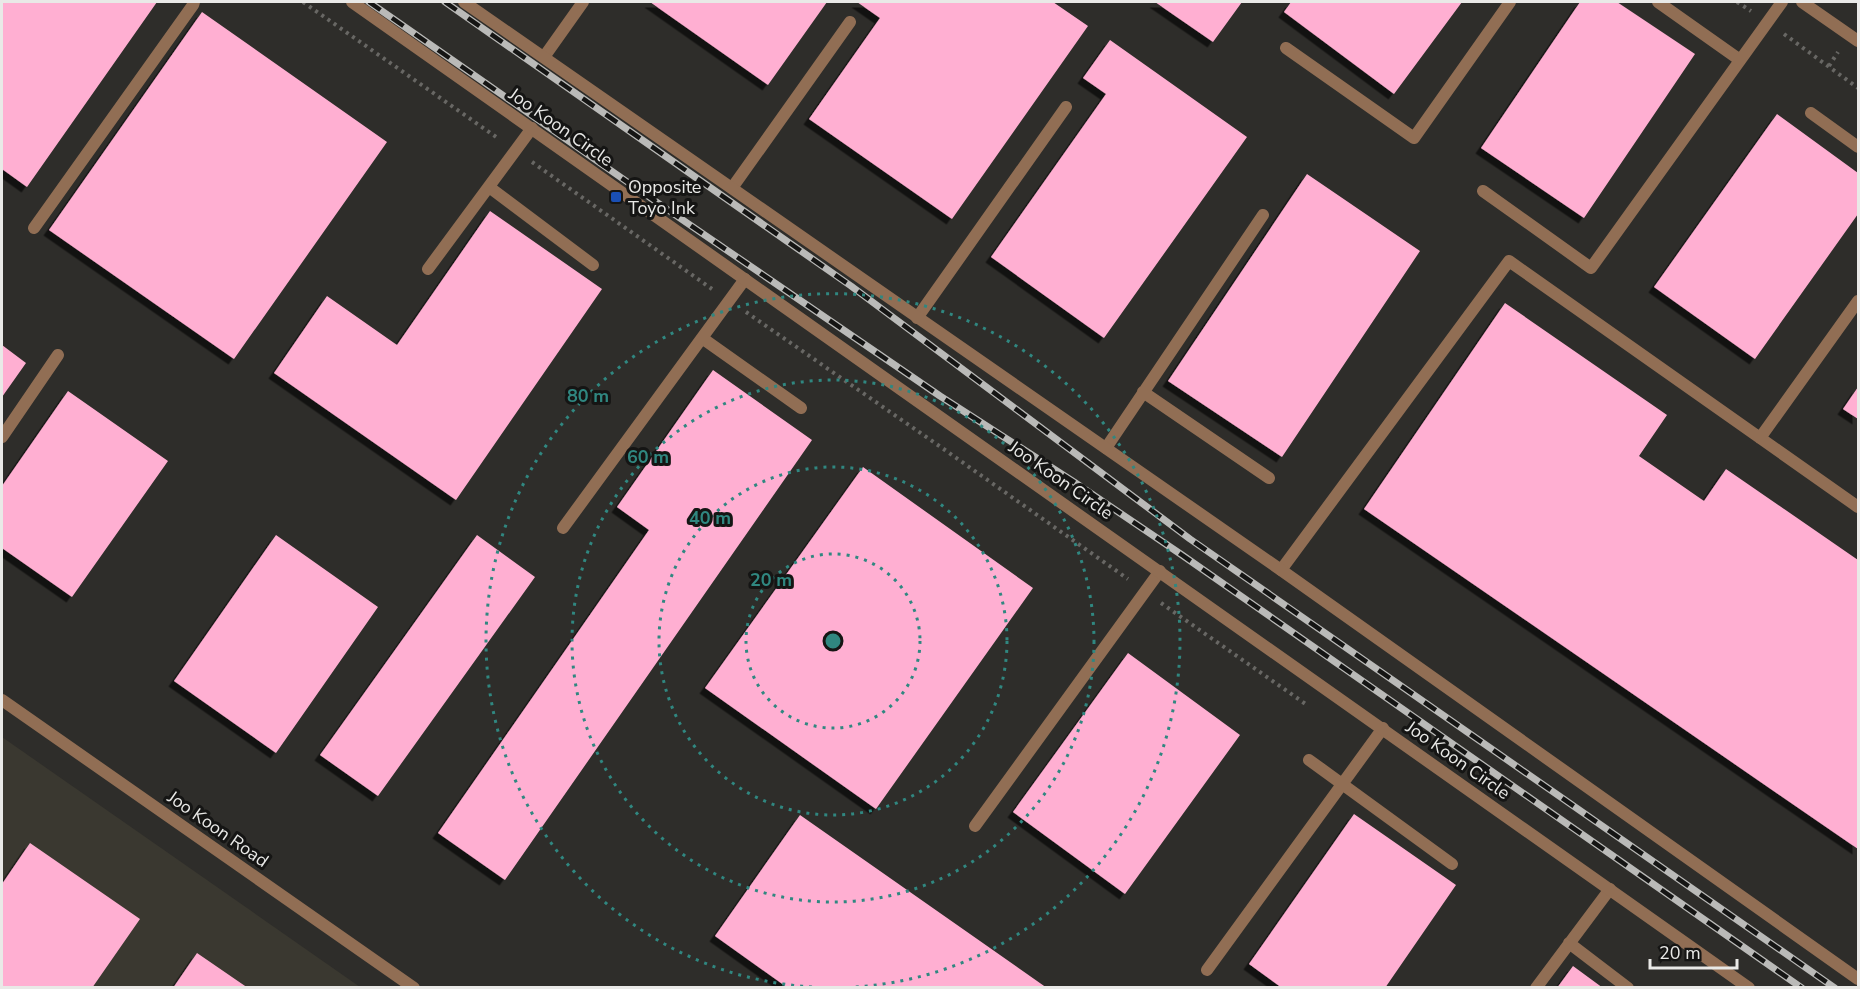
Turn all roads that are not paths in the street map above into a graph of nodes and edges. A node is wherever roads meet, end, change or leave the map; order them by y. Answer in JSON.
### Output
{"nodes":[{"id":1,"x":194,"y":2,"type":"edge"},
{"id":2,"x":352,"y":2,"type":"edge"},
{"id":3,"x":464,"y":2,"type":"edge"},
{"id":4,"x":583,"y":2,"type":"edge"},
{"id":5,"x":1510,"y":2,"type":"edge"},
{"id":6,"x":1658,"y":2,"type":"edge"},
{"id":7,"x":1782,"y":2,"type":"edge"},
{"id":8,"x":1802,"y":2,"type":"edge"},
{"id":9,"x":849,"y":22,"type":"dead end"},
{"id":10,"x":1858,"y":41,"type":"edge"},
{"id":11,"x":1286,"y":48,"type":"dead end"},
{"id":12,"x":544,"y":57,"type":"junction"},
{"id":13,"x":1740,"y":60,"type":"junction"},
{"id":14,"x":1066,"y":107,"type":"dead end"},
{"id":15,"x":1811,"y":113,"type":"dead end"},
{"id":16,"x":532,"y":128,"type":"junction"},
{"id":17,"x":1858,"y":147,"type":"edge"},
{"id":18,"x":489,"y":187,"type":"junction"},
{"id":19,"x":732,"y":188,"type":"junction"},
{"id":20,"x":1484,"y":191,"type":"dead end"},
{"id":21,"x":1263,"y":214,"type":"dead end"},
{"id":22,"x":34,"y":228,"type":"dead end"},
{"id":23,"x":594,"y":265,"type":"dead end"},
{"id":24,"x":428,"y":269,"type":"dead end"},
{"id":25,"x":745,"y":279,"type":"junction"},
{"id":26,"x":1858,"y":301,"type":"edge"},
{"id":27,"x":918,"y":318,"type":"junction"},
{"id":28,"x":702,"y":338,"type":"junction"},
{"id":29,"x":58,"y":355,"type":"dead end"},
{"id":30,"x":1143,"y":392,"type":"junction"},
{"id":31,"x":801,"y":408,"type":"dead end"},
{"id":32,"x":2,"y":436,"type":"edge"},
{"id":33,"x":1760,"y":438,"type":"junction"},
{"id":34,"x":1106,"y":448,"type":"junction"},
{"id":35,"x":1269,"y":478,"type":"dead end"},
{"id":36,"x":1858,"y":507,"type":"edge"},
{"id":37,"x":563,"y":528,"type":"dead end"},
{"id":38,"x":1281,"y":570,"type":"junction"},
{"id":39,"x":1160,"y":572,"type":"junction"},
{"id":40,"x":2,"y":700,"type":"edge"},
{"id":41,"x":1383,"y":728,"type":"junction"},
{"id":42,"x":1309,"y":760,"type":"dead end"},
{"id":43,"x":1342,"y":784,"type":"junction"},
{"id":44,"x":975,"y":826,"type":"dead end"},
{"id":45,"x":1452,"y":864,"type":"dead end"},
{"id":46,"x":1610,"y":889,"type":"junction"},
{"id":47,"x":1569,"y":943,"type":"junction"},
{"id":48,"x":1207,"y":970,"type":"dead end"},
{"id":49,"x":1858,"y":979,"type":"edge"},
{"id":50,"x":414,"y":987,"type":"edge"},
{"id":51,"x":1536,"y":987,"type":"edge"},
{"id":52,"x":1628,"y":987,"type":"edge"},
{"id":53,"x":1749,"y":987,"type":"edge"}],
"edges":[{"from":1,"to":22,"type":"street"},
{"from":2,"to":16,"type":"street","name":"Joo Koon Circle"},
{"from":3,"to":12,"type":"street"},
{"from":4,"to":12,"type":"street"},
{"from":5,"to":11,"type":"street"},
{"from":6,"to":13,"type":"street"},
{"from":7,"to":13,"type":"street"},
{"from":8,"to":10,"type":"street"},
{"from":9,"to":19,"type":"street"},
{"from":12,"to":19,"type":"street"},
{"from":13,"to":20,"type":"street"},
{"from":14,"to":27,"type":"street"},
{"from":15,"to":17,"type":"street"},
{"from":16,"to":18,"type":"street"},
{"from":16,"to":25,"type":"street","name":"Joo Koon Circle"},
{"from":18,"to":23,"type":"street"},
{"from":18,"to":24,"type":"street"},
{"from":19,"to":27,"type":"street"},
{"from":21,"to":30,"type":"street"},
{"from":25,"to":28,"type":"street"},
{"from":25,"to":39,"type":"street","name":"Joo Koon Circle"},
{"from":26,"to":33,"type":"street"},
{"from":27,"to":34,"type":"street"},
{"from":28,"to":31,"type":"street"},
{"from":28,"to":37,"type":"street"},
{"from":29,"to":32,"type":"street"},
{"from":30,"to":34,"type":"street"},
{"from":30,"to":35,"type":"street"},
{"from":33,"to":36,"type":"street"},
{"from":33,"to":38,"type":"street"},
{"from":34,"to":38,"type":"street"},
{"from":38,"to":49,"type":"street"},
{"from":39,"to":41,"type":"street","name":"Joo Koon Circle"},
{"from":39,"to":44,"type":"street"},
{"from":40,"to":50,"type":"street","name":"Joo Koon Road"},
{"from":41,"to":43,"type":"street"},
{"from":41,"to":46,"type":"street","name":"Joo Koon Circle"},
{"from":42,"to":43,"type":"street"},
{"from":43,"to":45,"type":"street"},
{"from":43,"to":48,"type":"street"},
{"from":46,"to":47,"type":"street"},
{"from":46,"to":53,"type":"street","name":"Joo Koon Circle"},
{"from":47,"to":51,"type":"street"},
{"from":47,"to":52,"type":"street"}]}
